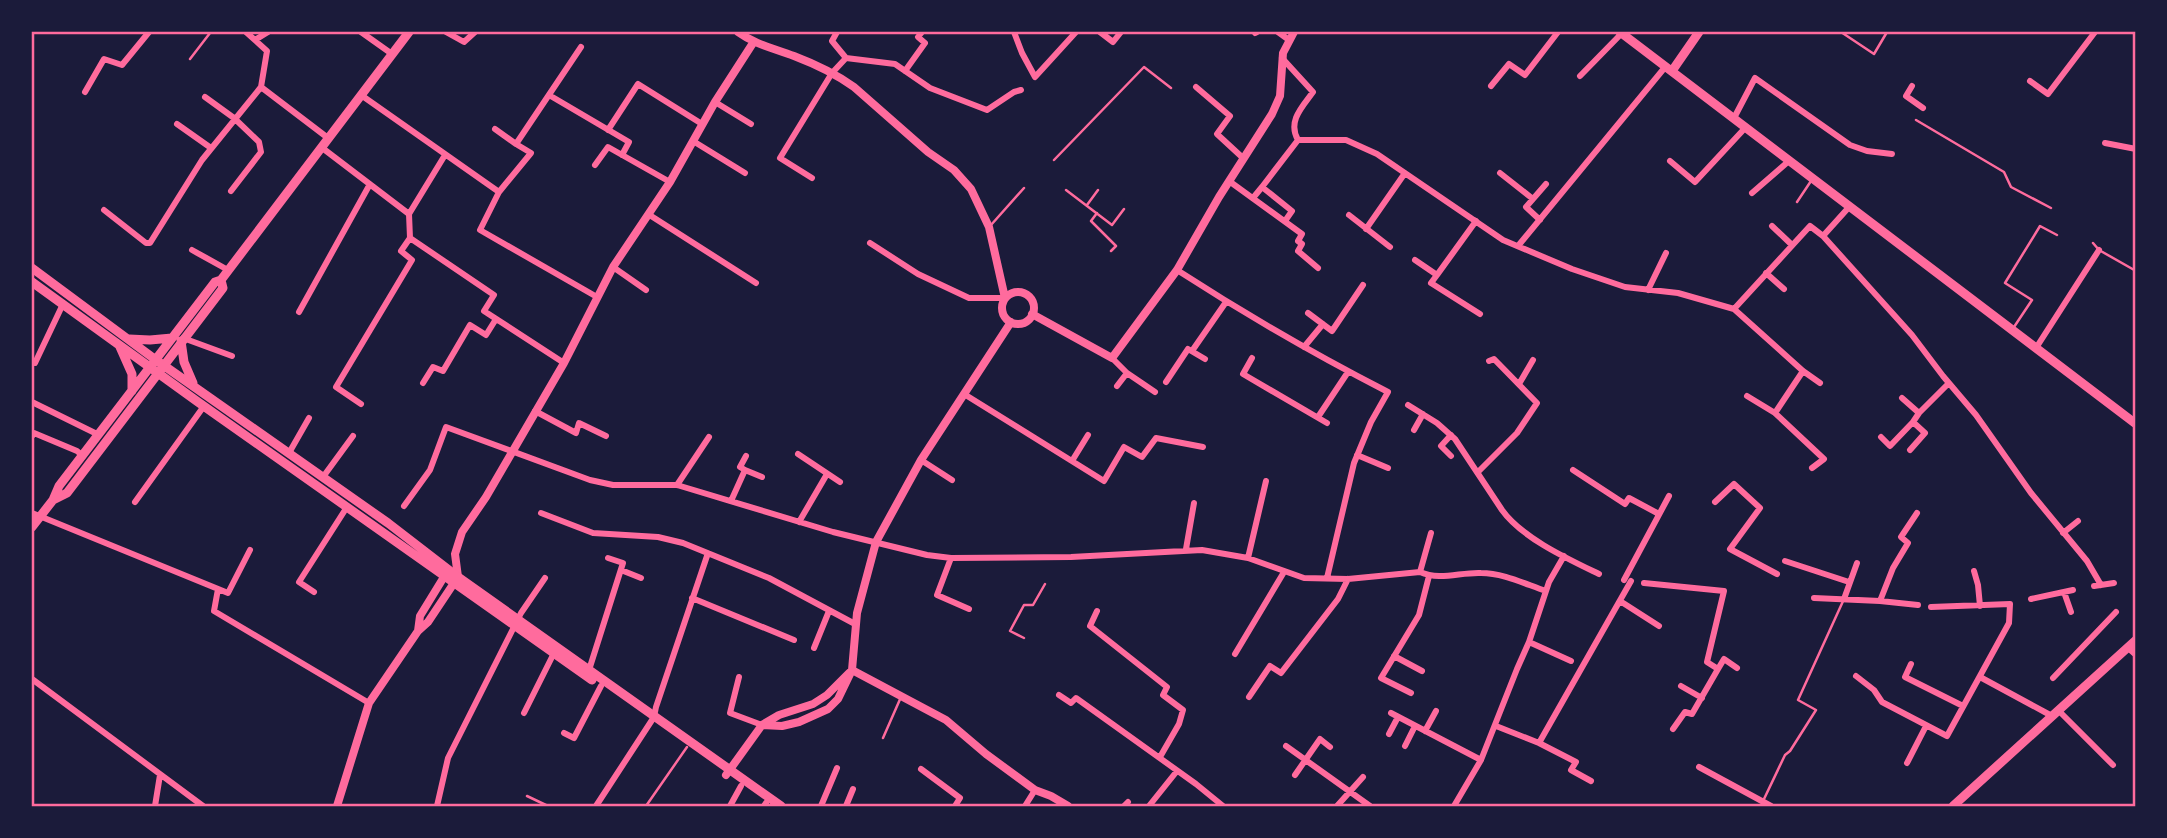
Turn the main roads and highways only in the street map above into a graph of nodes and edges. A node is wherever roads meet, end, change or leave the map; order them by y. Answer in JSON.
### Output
{"nodes":[{"id":1,"x":409,"y":32,"type":"edge"},
{"id":2,"x":1622,"y":32,"type":"edge"},
{"id":3,"x":1699,"y":32,"type":"edge"},
{"id":4,"x":1669,"y":68,"type":"junction"},
{"id":5,"x":32,"y":268,"type":"edge"},
{"id":6,"x":32,"y":282,"type":"edge"},
{"id":7,"x":179,"y":339,"type":"junction"},
{"id":8,"x":123,"y":342,"type":"junction"},
{"id":9,"x":157,"y":367,"type":"junction"},
{"id":10,"x":173,"y":384,"type":"junction"},
{"id":11,"x":196,"y":388,"type":"junction"},
{"id":12,"x":132,"y":391,"type":"junction"},
{"id":13,"x":144,"y":391,"type":"junction"},
{"id":14,"x":2136,"y":424,"type":"edge"},
{"id":15,"x":53,"y":500,"type":"junction"},
{"id":16,"x":36,"y":515,"type":"edge"},
{"id":17,"x":32,"y":527,"type":"edge"},
{"id":18,"x":447,"y":573,"type":"junction"},
{"id":19,"x":517,"y":623,"type":"junction"},
{"id":20,"x":2136,"y":640,"type":"edge"},
{"id":21,"x":653,"y":719,"type":"junction"},
{"id":22,"x":728,"y":773,"type":"junction"},
{"id":23,"x":767,"y":805,"type":"edge"},
{"id":24,"x":780,"y":807,"type":"edge"},
{"id":25,"x":1953,"y":807,"type":"edge"}],
"edges":[{"from":1,"to":7,"type":"main road"},
{"from":2,"to":4,"type":"main road"},
{"from":3,"to":4,"type":"main road"},
{"from":4,"to":14,"type":"main road"},
{"from":5,"to":8,"type":"main road"},
{"from":6,"to":8,"type":"main road"},
{"from":7,"to":8,"type":"main road"},
{"from":7,"to":9,"type":"main road"},
{"from":7,"to":11,"type":"main road"},
{"from":8,"to":9,"type":"main road"},
{"from":8,"to":12,"type":"main road"},
{"from":9,"to":10,"type":"main road"},
{"from":9,"to":11,"type":"main road"},
{"from":9,"to":12,"type":"main road"},
{"from":9,"to":13,"type":"main road"},
{"from":10,"to":13,"type":"main road"},
{"from":10,"to":18,"type":"main road"},
{"from":11,"to":18,"type":"main road"},
{"from":12,"to":15,"type":"main road"},
{"from":13,"to":15,"type":"main road"},
{"from":15,"to":16,"type":"main road"},
{"from":16,"to":17,"type":"main road"},
{"from":18,"to":19,"type":"main road"},
{"from":19,"to":21,"type":"main road"},
{"from":19,"to":21,"type":"main road"},
{"from":20,"to":25,"type":"main road"},
{"from":21,"to":22,"type":"main road"},
{"from":21,"to":22,"type":"main road"},
{"from":22,"to":23,"type":"main road"},
{"from":22,"to":24,"type":"main road"}]}
